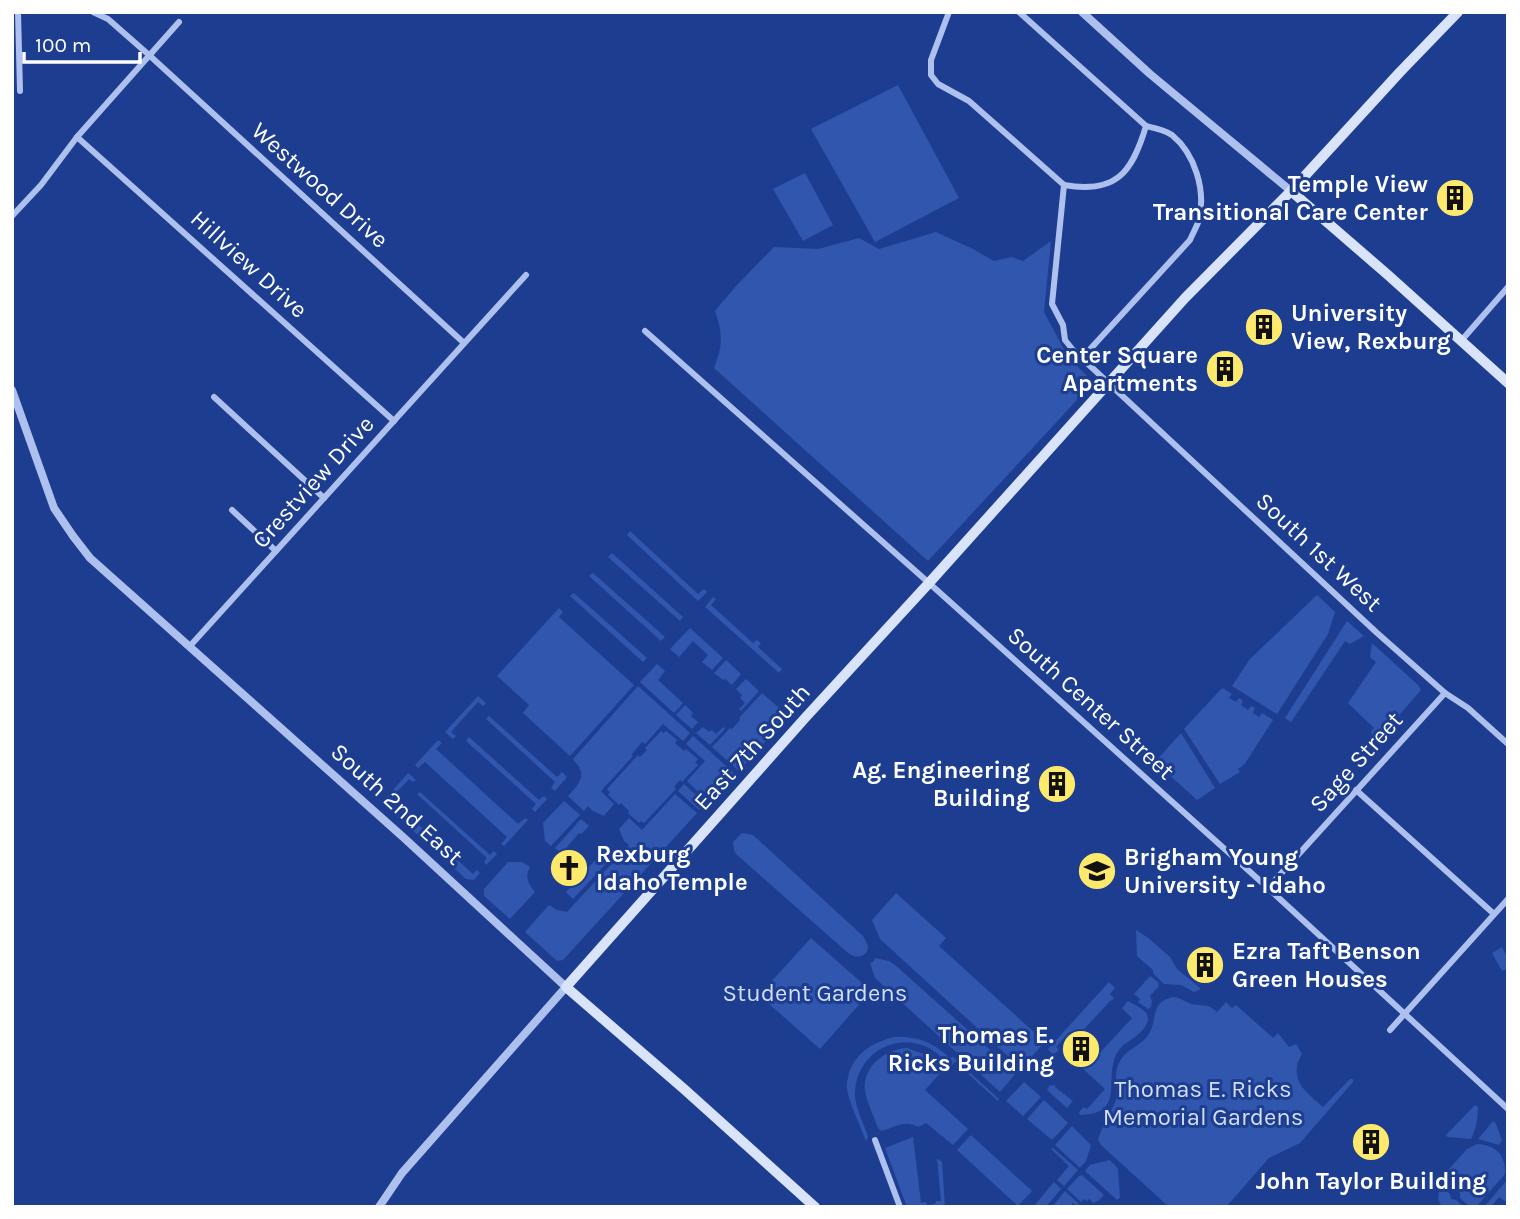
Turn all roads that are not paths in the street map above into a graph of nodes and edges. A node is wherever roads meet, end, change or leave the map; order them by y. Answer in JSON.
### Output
{"nodes":[{"id":1,"x":18,"y":12,"type":"edge"},
{"id":2,"x":93,"y":12,"type":"edge"},
{"id":3,"x":949,"y":12,"type":"edge"},
{"id":4,"x":1019,"y":12,"type":"edge"},
{"id":5,"x":1082,"y":12,"type":"edge"},
{"id":6,"x":1458,"y":12,"type":"edge"},
{"id":7,"x":179,"y":22,"type":"dead end"},
{"id":8,"x":149,"y":55,"type":"junction"},
{"id":9,"x":20,"y":91,"type":"dead end"},
{"id":10,"x":1146,"y":126,"type":"junction"},
{"id":11,"x":77,"y":137,"type":"junction"},
{"id":12,"x":1064,"y":185,"type":"junction"},
{"id":13,"x":1291,"y":191,"type":"junction"},
{"id":14,"x":12,"y":216,"type":"edge"},
{"id":15,"x":526,"y":275,"type":"dead end"},
{"id":16,"x":1508,"y":287,"type":"edge"},
{"id":17,"x":645,"y":331,"type":"dead end"},
{"id":18,"x":1460,"y":341,"type":"junction"},
{"id":19,"x":464,"y":343,"type":"junction"},
{"id":20,"x":1082,"y":358,"type":"junction"},
{"id":21,"x":1108,"y":383,"type":"junction"},
{"id":22,"x":1508,"y":383,"type":"edge"},
{"id":23,"x":12,"y":390,"type":"edge"},
{"id":24,"x":214,"y":397,"type":"dead end"},
{"id":25,"x":394,"y":421,"type":"junction"},
{"id":26,"x":324,"y":498,"type":"junction"},
{"id":27,"x":232,"y":510,"type":"dead end"},
{"id":28,"x":276,"y":551,"type":"junction"},
{"id":29,"x":929,"y":583,"type":"junction"},
{"id":30,"x":190,"y":646,"type":"junction"},
{"id":31,"x":1445,"y":693,"type":"junction"},
{"id":32,"x":1506,"y":739,"type":"edge"},
{"id":33,"x":1356,"y":790,"type":"junction"},
{"id":34,"x":1268,"y":888,"type":"junction"},
{"id":35,"x":1508,"y":899,"type":"edge"},
{"id":36,"x":1494,"y":914,"type":"junction"},
{"id":37,"x":566,"y":987,"type":"junction"},
{"id":38,"x":1405,"y":1014,"type":"junction"},
{"id":39,"x":1390,"y":1030,"type":"dead end"},
{"id":40,"x":1508,"y":1109,"type":"edge"},
{"id":41,"x":875,"y":1140,"type":"dead end"},
{"id":42,"x":379,"y":1207,"type":"edge"},
{"id":43,"x":815,"y":1207,"type":"edge"},
{"id":44,"x":900,"y":1207,"type":"edge"}],
"edges":[{"from":1,"to":9,"type":"street"},
{"from":2,"to":8,"type":"street","name":"Westwood Drive"},
{"from":3,"to":12,"type":"street"},
{"from":4,"to":10,"type":"street"},
{"from":5,"to":13,"type":"street"},
{"from":6,"to":13,"type":"main road","name":"East 7th South"},
{"from":7,"to":8,"type":"street"},
{"from":8,"to":11,"type":"street"},
{"from":8,"to":19,"type":"street","name":"Westwood Drive"},
{"from":10,"to":12,"type":"street"},
{"from":10,"to":20,"type":"street"},
{"from":11,"to":14,"type":"street"},
{"from":11,"to":25,"type":"street","name":"Hillview Drive"},
{"from":12,"to":20,"type":"street","name":"South 1st West"},
{"from":13,"to":18,"type":"main road"},
{"from":13,"to":21,"type":"main road","name":"East 7th South"},
{"from":15,"to":19,"type":"street","name":"Crestview Drive"},
{"from":16,"to":18,"type":"street"},
{"from":17,"to":29,"type":"street","name":"South Center Street"},
{"from":18,"to":22,"type":"main road"},
{"from":19,"to":25,"type":"street","name":"Crestview Drive"},
{"from":20,"to":21,"type":"street","name":"South 1st West"},
{"from":21,"to":29,"type":"main road","name":"East 7th South"},
{"from":21,"to":31,"type":"street","name":"South 1st West"},
{"from":23,"to":30,"type":"street","name":"South 2nd East"},
{"from":24,"to":26,"type":"street"},
{"from":25,"to":26,"type":"street","name":"Crestview Drive"},
{"from":26,"to":28,"type":"street","name":"Crestview Drive"},
{"from":27,"to":28,"type":"street"},
{"from":28,"to":30,"type":"street","name":"Crestview Drive"},
{"from":29,"to":34,"type":"street","name":"South Center Street"},
{"from":29,"to":37,"type":"main road","name":"East 7th South"},
{"from":30,"to":37,"type":"street","name":"South 2nd East"},
{"from":31,"to":32,"type":"street","name":"South 1st West"},
{"from":31,"to":33,"type":"street","name":"Sage Street"},
{"from":33,"to":34,"type":"street","name":"Sage Street"},
{"from":33,"to":36,"type":"street"},
{"from":34,"to":38,"type":"street","name":"South Center Street"},
{"from":35,"to":36,"type":"street"},
{"from":36,"to":38,"type":"street"},
{"from":37,"to":42,"type":"street","name":"East 7th South"},
{"from":37,"to":43,"type":"main road","name":"South 2nd East"},
{"from":38,"to":39,"type":"street"},
{"from":38,"to":40,"type":"street","name":"South Center Street"},
{"from":41,"to":44,"type":"street"}]}
